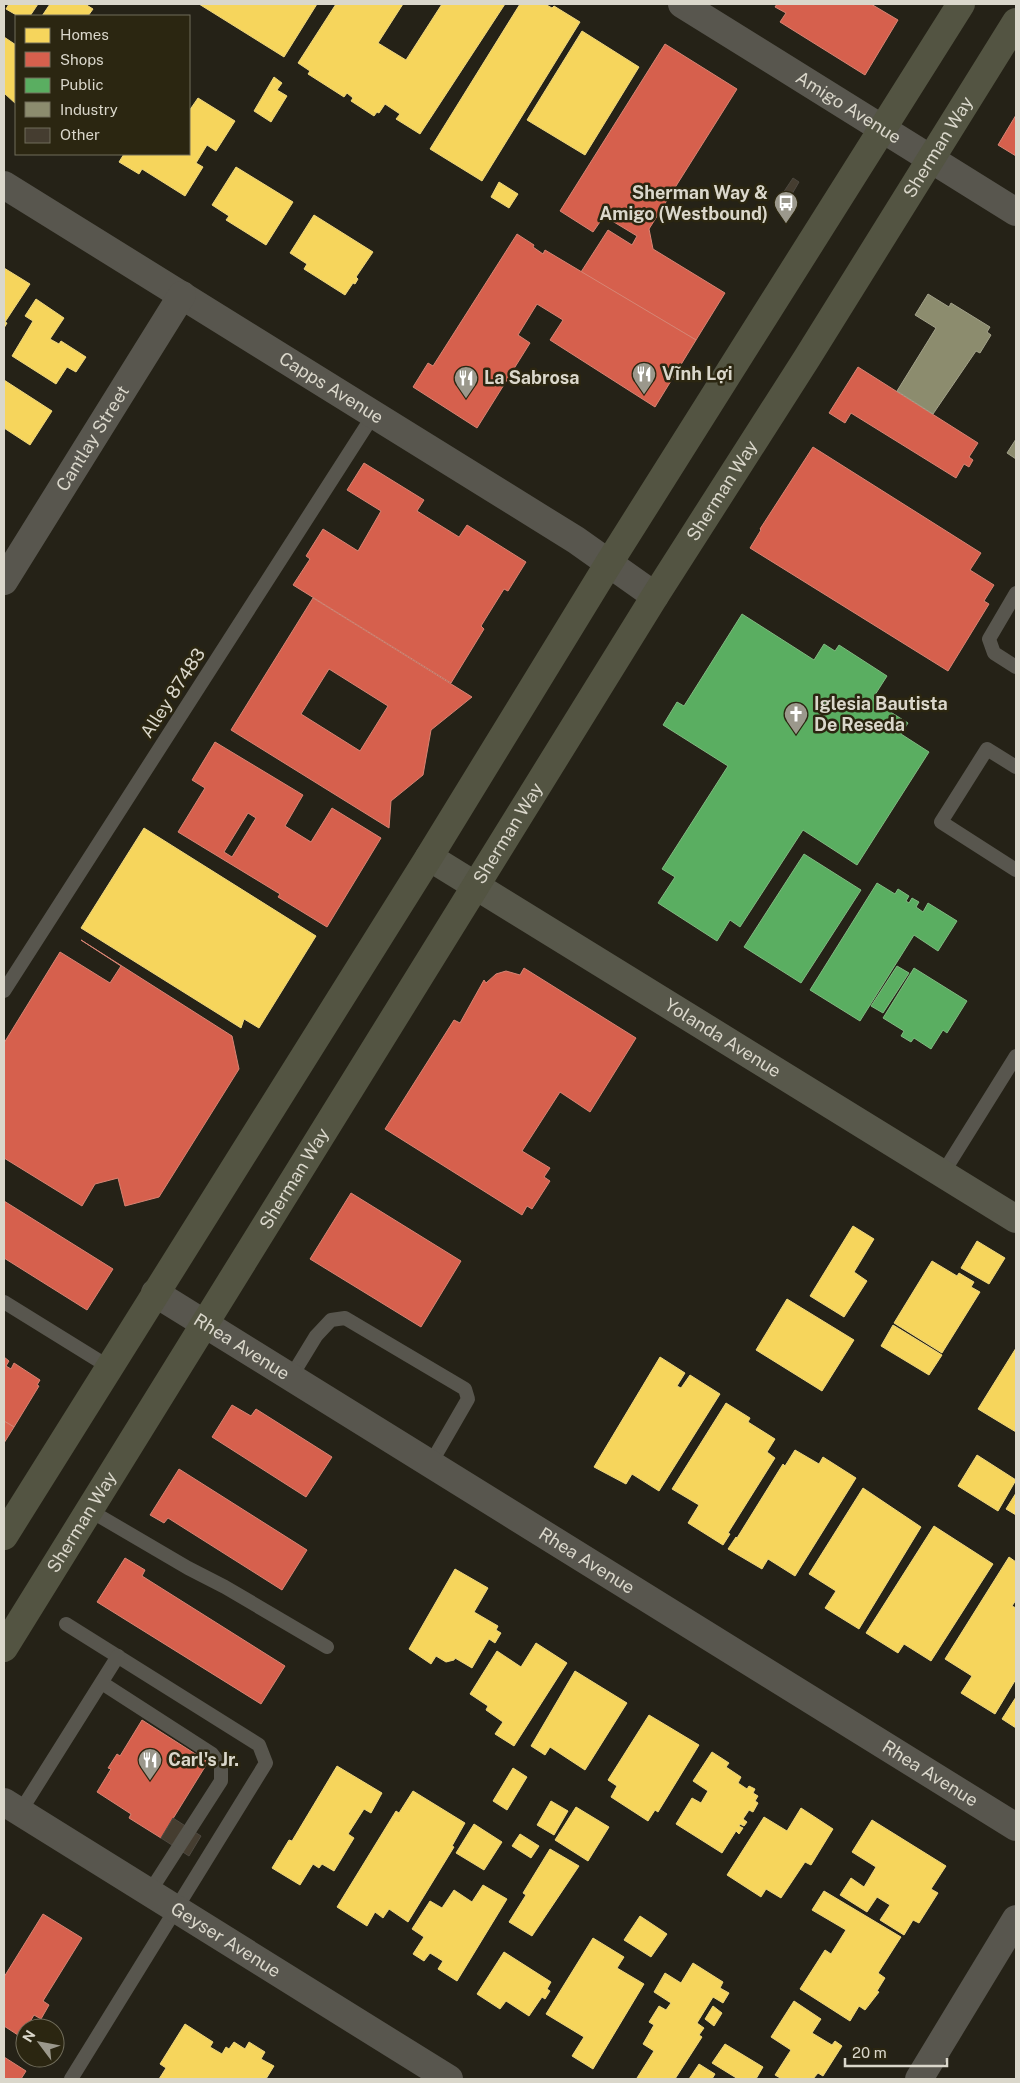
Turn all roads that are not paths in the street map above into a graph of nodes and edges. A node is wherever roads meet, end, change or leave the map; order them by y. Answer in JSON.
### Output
{"nodes":[{"id":1,"x":682,"y":4,"type":"edge"},
{"id":2,"x":961,"y":4,"type":"edge"},
{"id":3,"x":1016,"y":22,"type":"edge"},
{"id":4,"x":882,"y":129,"type":"junction"},
{"id":5,"x":930,"y":160,"type":"junction"},
{"id":6,"x":4,"y":184,"type":"edge"},
{"id":7,"x":1016,"y":212,"type":"edge"},
{"id":8,"x":182,"y":295,"type":"junction"},
{"id":9,"x":374,"y":414,"type":"junction"},
{"id":10,"x":609,"y":563,"type":"junction"},
{"id":11,"x":4,"y":581,"type":"edge"},
{"id":12,"x":1016,"y":593,"type":"edge"},
{"id":13,"x":655,"y":596,"type":"junction"},
{"id":14,"x":1016,"y":666,"type":"edge"},
{"id":15,"x":1016,"y":767,"type":"edge"},
{"id":16,"x":429,"y":857,"type":"junction"},
{"id":17,"x":1016,"y":870,"type":"edge"},
{"id":18,"x":474,"y":887,"type":"junction"},
{"id":19,"x":4,"y":991,"type":"edge"},
{"id":20,"x":1016,"y":1056,"type":"edge"},
{"id":21,"x":943,"y":1173,"type":"junction"},
{"id":22,"x":1016,"y":1219,"type":"edge"},
{"id":23,"x":155,"y":1293,"type":"junction"},
{"id":24,"x":4,"y":1302,"type":"edge"},
{"id":25,"x":205,"y":1323,"type":"junction"},
{"id":26,"x":109,"y":1367,"type":"junction"},
{"id":27,"x":291,"y":1376,"type":"junction"},
{"id":28,"x":431,"y":1463,"type":"junction"},
{"id":29,"x":89,"y":1510,"type":"junction"},
{"id":30,"x":4,"y":1536,"type":"edge"},
{"id":31,"x":66,"y":1624,"type":"dead end"},
{"id":32,"x":327,"y":1647,"type":"dead end"},
{"id":33,"x":4,"y":1648,"type":"edge"},
{"id":34,"x":118,"y":1656,"type":"junction"},
{"id":35,"x":102,"y":1683,"type":"junction"},
{"id":36,"x":12,"y":1807,"type":"edge"},
{"id":37,"x":1016,"y":1827,"type":"edge"},
{"id":38,"x":149,"y":1893,"type":"junction"},
{"id":39,"x":176,"y":1910,"type":"junction"},
{"id":40,"x":1016,"y":1919,"type":"edge"},
{"id":41,"x":71,"y":2079,"type":"edge"},
{"id":42,"x":448,"y":2079,"type":"edge"},
{"id":43,"x":918,"y":2079,"type":"edge"}],
"edges":[{"from":1,"to":4,"type":"street","name":"Amigo Avenue"},
{"from":2,"to":4,"type":"main road"},
{"from":3,"to":5,"type":"main road","name":"Sherman Way"},
{"from":4,"to":5,"type":"street","name":"Amigo Avenue"},
{"from":4,"to":10,"type":"main road"},
{"from":5,"to":7,"type":"street","name":"Amigo Avenue"},
{"from":5,"to":13,"type":"main road","name":"Sherman Way"},
{"from":6,"to":8,"type":"street","name":"Capps Avenue"},
{"from":8,"to":9,"type":"street","name":"Capps Avenue"},
{"from":8,"to":11,"type":"street","name":"Cantlay Street"},
{"from":9,"to":10,"type":"street","name":"Capps Avenue"},
{"from":9,"to":19,"type":"lane","name":"Alley 87483"},
{"from":10,"to":13,"type":"street","name":"Capps Avenue"},
{"from":10,"to":16,"type":"main road"},
{"from":12,"to":14,"type":"lane"},
{"from":13,"to":18,"type":"main road","name":"Sherman Way"},
{"from":15,"to":17,"type":"lane"},
{"from":16,"to":18,"type":"street","name":"Yolanda Avenue"},
{"from":16,"to":23,"type":"main road"},
{"from":18,"to":21,"type":"street","name":"Yolanda Avenue"},
{"from":18,"to":25,"type":"main road","name":"Sherman Way"},
{"from":20,"to":21,"type":"lane"},
{"from":21,"to":22,"type":"street","name":"Yolanda Avenue"},
{"from":23,"to":25,"type":"street","name":"Rhea Avenue"},
{"from":23,"to":26,"type":"main road"},
{"from":24,"to":26,"type":"lane"},
{"from":25,"to":27,"type":"street","name":"Rhea Avenue"},
{"from":25,"to":29,"type":"main road","name":"Sherman Way"},
{"from":26,"to":30,"type":"main road"},
{"from":27,"to":28,"type":"street","name":"Rhea Avenue"},
{"from":27,"to":28,"type":"lane"},
{"from":28,"to":37,"type":"street","name":"Rhea Avenue"},
{"from":29,"to":32,"type":"lane"},
{"from":29,"to":33,"type":"main road","name":"Sherman Way"},
{"from":31,"to":34,"type":"lane"},
{"from":34,"to":35,"type":"lane"},
{"from":34,"to":39,"type":"lane"},
{"from":35,"to":36,"type":"lane"},
{"from":35,"to":38,"type":"lane"},
{"from":36,"to":38,"type":"street","name":"Geyser Avenue"},
{"from":38,"to":39,"type":"street","name":"Geyser Avenue"},
{"from":39,"to":41,"type":"lane"},
{"from":39,"to":42,"type":"street","name":"Geyser Avenue"},
{"from":40,"to":43,"type":"street"}]}
